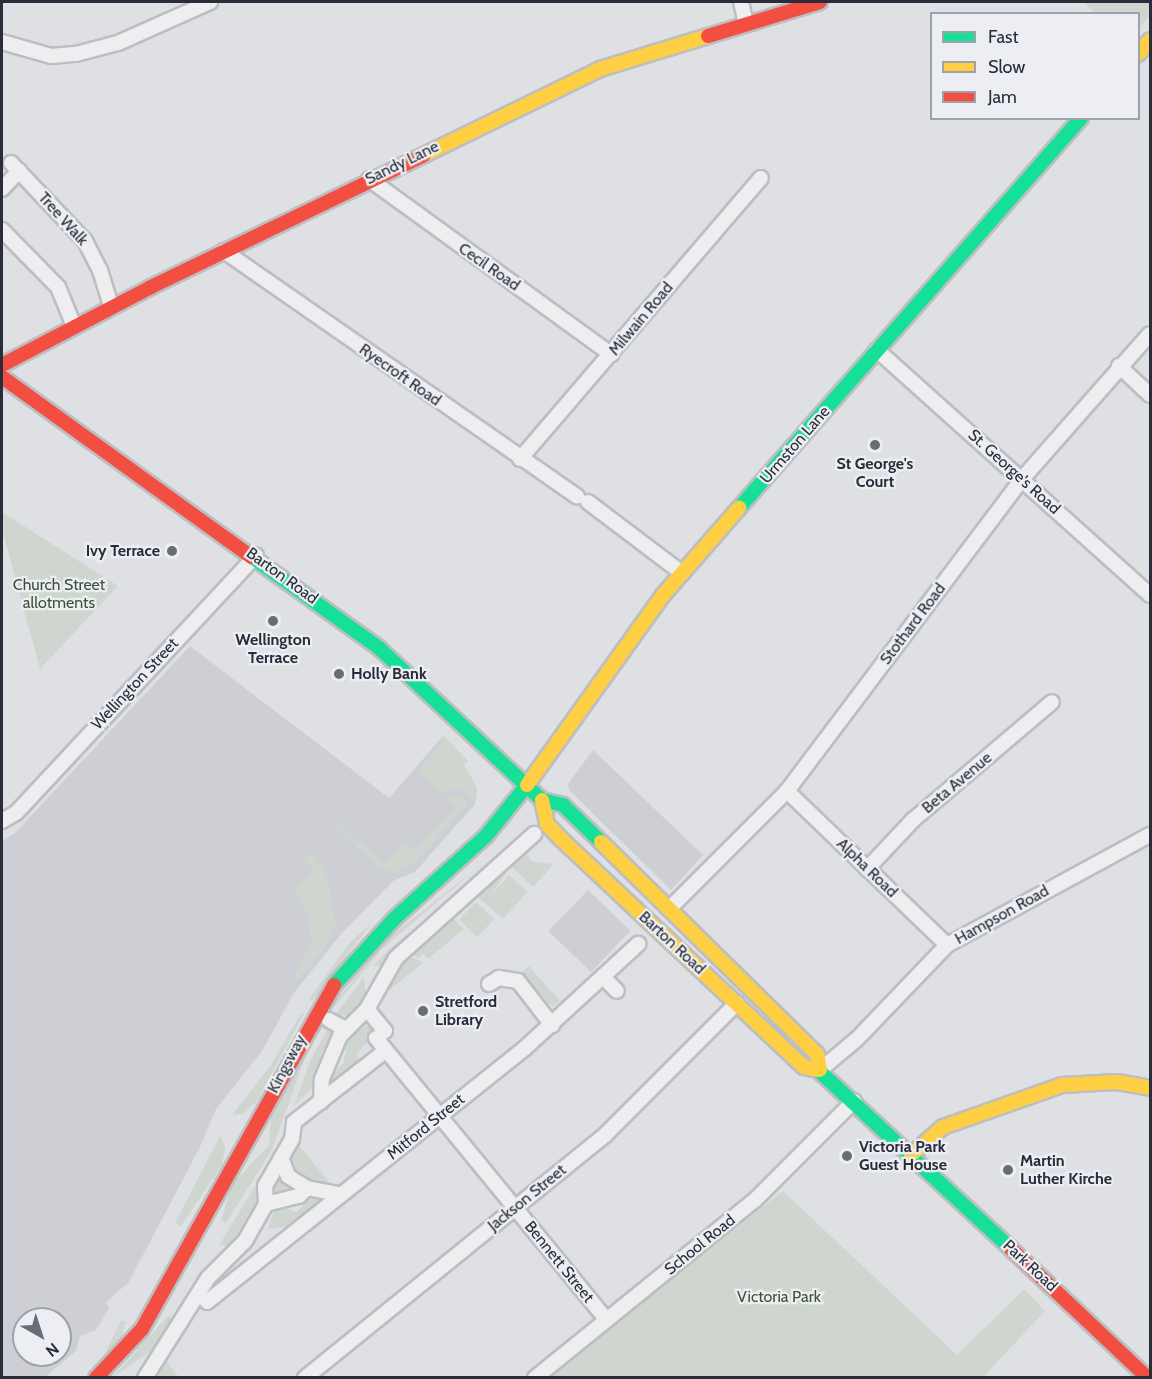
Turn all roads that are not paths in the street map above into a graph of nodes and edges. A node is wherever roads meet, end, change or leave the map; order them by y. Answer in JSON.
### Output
{"nodes":[{"id":1,"x":210,"y":2,"type":"edge"},
{"id":2,"x":741,"y":2,"type":"edge"},
{"id":3,"x":820,"y":2,"type":"edge"},
{"id":4,"x":746,"y":23,"type":"junction"},
{"id":5,"x":1150,"y":40,"type":"edge"},
{"id":6,"x":2,"y":42,"type":"edge"},
{"id":7,"x":1140,"y":52,"type":"edge"},
{"id":8,"x":1079,"y":120,"type":"edge"},
{"id":9,"x":761,"y":178,"type":"dead end"},
{"id":10,"x":369,"y":179,"type":"junction"},
{"id":11,"x":2,"y":189,"type":"edge"},
{"id":12,"x":2,"y":231,"type":"edge"},
{"id":13,"x":224,"y":251,"type":"junction"},
{"id":14,"x":111,"y":306,"type":"junction"},
{"id":15,"x":74,"y":326,"type":"junction"},
{"id":16,"x":1150,"y":334,"type":"edge"},
{"id":17,"x":877,"y":350,"type":"junction"},
{"id":18,"x":612,"y":354,"type":"junction"},
{"id":19,"x":2,"y":365,"type":"edge"},
{"id":20,"x":1119,"y":366,"type":"junction"},
{"id":21,"x":2,"y":378,"type":"edge"},
{"id":22,"x":1150,"y":395,"type":"edge"},
{"id":23,"x":520,"y":459,"type":"junction"},
{"id":24,"x":1022,"y":479,"type":"junction"},
{"id":25,"x":256,"y":556,"type":"junction"},
{"id":26,"x":682,"y":573,"type":"junction"},
{"id":27,"x":1150,"y":595,"type":"edge"},
{"id":28,"x":1052,"y":702,"type":"dead end"},
{"id":29,"x":526,"y":785,"type":"junction"},
{"id":30,"x":787,"y":791,"type":"junction"},
{"id":31,"x":542,"y":800,"type":"junction"},
{"id":32,"x":2,"y":821,"type":"edge"},
{"id":33,"x":1150,"y":835,"type":"edge"},
{"id":34,"x":526,"y":838,"type":"dead end"},
{"id":35,"x":867,"y":869,"type":"junction"},
{"id":36,"x":669,"y":909,"type":"junction"},
{"id":37,"x":653,"y":926,"type":"junction"},
{"id":38,"x":638,"y":944,"type":"dead end"},
{"id":39,"x":947,"y":945,"type":"junction"},
{"id":40,"x":604,"y":978,"type":"junction"},
{"id":41,"x":489,"y":984,"type":"dead end"},
{"id":42,"x":617,"y":991,"type":"dead end"},
{"id":43,"x":737,"y":1003,"type":"junction"},
{"id":44,"x":367,"y":1009,"type":"junction"},
{"id":45,"x":329,"y":1020,"type":"dead end"},
{"id":46,"x":552,"y":1025,"type":"junction"},
{"id":47,"x":342,"y":1032,"type":"junction"},
{"id":48,"x":380,"y":1056,"type":"dead end"},
{"id":49,"x":820,"y":1070,"type":"junction"},
{"id":50,"x":1150,"y":1086,"type":"edge"},
{"id":51,"x":854,"y":1101,"type":"junction"},
{"id":52,"x":321,"y":1102,"type":"junction"},
{"id":53,"x":440,"y":1116,"type":"junction"},
{"id":54,"x":911,"y":1155,"type":"junction"},
{"id":55,"x":281,"y":1157,"type":"junction"},
{"id":56,"x":307,"y":1188,"type":"junction"},
{"id":57,"x":337,"y":1194,"type":"dead end"},
{"id":58,"x":266,"y":1204,"type":"junction"},
{"id":59,"x":515,"y":1207,"type":"junction"},
{"id":60,"x":217,"y":1249,"type":"dead end"},
{"id":61,"x":233,"y":1254,"type":"junction"},
{"id":62,"x":200,"y":1295,"type":"junction"},
{"id":63,"x":606,"y":1319,"type":"junction"},
{"id":64,"x":96,"y":1377,"type":"edge"},
{"id":65,"x":145,"y":1377,"type":"edge"},
{"id":66,"x":305,"y":1377,"type":"edge"},
{"id":67,"x":535,"y":1377,"type":"edge"},
{"id":68,"x":1148,"y":1377,"type":"edge"}],
"edges":[{"from":1,"to":6,"type":"street"},
{"from":2,"to":4,"type":"street"},
{"from":3,"to":4,"type":"main road","name":"Sandy Lane"},
{"from":4,"to":10,"type":"main road","name":"Sandy Lane"},
{"from":5,"to":7,"type":"main road"},
{"from":8,"to":17,"type":"main road","name":"Urmston Lane"},
{"from":9,"to":18,"type":"street","name":"Milwain Road"},
{"from":10,"to":13,"type":"main road","name":"Sandy Lane"},
{"from":10,"to":18,"type":"street","name":"Cecil Road"},
{"from":11,"to":14,"type":"street","name":"Tree Walk"},
{"from":12,"to":15,"type":"street"},
{"from":13,"to":14,"type":"main road","name":"Sandy Lane"},
{"from":13,"to":23,"type":"street","name":"Ryecroft Road"},
{"from":14,"to":15,"type":"main road","name":"Sandy Lane"},
{"from":15,"to":19,"type":"main road","name":"Sandy Lane"},
{"from":16,"to":20,"type":"street","name":"Stothard Road"},
{"from":17,"to":24,"type":"street","name":"St. George's Road"},
{"from":17,"to":26,"type":"main road","name":"Urmston Lane"},
{"from":18,"to":23,"type":"street","name":"Milwain Road"},
{"from":20,"to":22,"type":"street"},
{"from":20,"to":24,"type":"street","name":"Stothard Road"},
{"from":21,"to":25,"type":"main road","name":"Barton Road"},
{"from":23,"to":26,"type":"street","name":"Ryecroft Road"},
{"from":24,"to":27,"type":"street","name":"St. George's Road"},
{"from":24,"to":30,"type":"street","name":"Stothard Road"},
{"from":25,"to":29,"type":"main road","name":"Barton Road"},
{"from":25,"to":32,"type":"street","name":"Wellington Street"},
{"from":26,"to":29,"type":"main road","name":"Urmston Lane"},
{"from":28,"to":35,"type":"street","name":"Beta Avenue"},
{"from":29,"to":31,"type":"main road","name":"Barton Road"},
{"from":29,"to":64,"type":"main road","name":"Kingsway"},
{"from":30,"to":35,"type":"street","name":"Alpha Road"},
{"from":30,"to":36,"type":"street","name":"Stothard Road"},
{"from":31,"to":36,"type":"main road","name":"Barton Road"},
{"from":31,"to":37,"type":"main road","name":"Barton Road"},
{"from":33,"to":39,"type":"street","name":"Hampson Road"},
{"from":34,"to":44,"type":"street"},
{"from":35,"to":39,"type":"street","name":"Alpha Road"},
{"from":36,"to":37,"type":"main road"},
{"from":36,"to":49,"type":"main road","name":"Barton Road"},
{"from":37,"to":43,"type":"main road","name":"Barton Road"},
{"from":38,"to":40,"type":"street","name":"Mitford Street"},
{"from":39,"to":49,"type":"street","name":"Hampson Road"},
{"from":40,"to":42,"type":"street"},
{"from":40,"to":46,"type":"street","name":"Mitford Street"},
{"from":41,"to":46,"type":"street"},
{"from":43,"to":49,"type":"main road","name":"Barton Road"},
{"from":43,"to":59,"type":"street","name":"Jackson Street"},
{"from":44,"to":47,"type":"street"},
{"from":44,"to":53,"type":"street","name":"Bennett Street"},
{"from":45,"to":47,"type":"street"},
{"from":46,"to":53,"type":"street","name":"Mitford Street"},
{"from":47,"to":52,"type":"street"},
{"from":48,"to":52,"type":"street"},
{"from":49,"to":51,"type":"main road","name":"Barton Road"},
{"from":50,"to":54,"type":"main road"},
{"from":51,"to":54,"type":"main road","name":"Barton Road"},
{"from":51,"to":63,"type":"street","name":"School Road"},
{"from":52,"to":55,"type":"street"},
{"from":53,"to":59,"type":"street","name":"Bennett Street"},
{"from":53,"to":62,"type":"street","name":"Mitford Street"},
{"from":54,"to":68,"type":"main road","name":"Park Road"},
{"from":55,"to":56,"type":"street"},
{"from":55,"to":58,"type":"street"},
{"from":56,"to":57,"type":"street"},
{"from":56,"to":58,"type":"street"},
{"from":58,"to":61,"type":"street"},
{"from":59,"to":63,"type":"street","name":"Bennett Street"},
{"from":59,"to":66,"type":"street","name":"Jackson Street"},
{"from":60,"to":61,"type":"street"},
{"from":61,"to":62,"type":"street"},
{"from":62,"to":65,"type":"street"},
{"from":63,"to":67,"type":"street","name":"School Road"}]}
